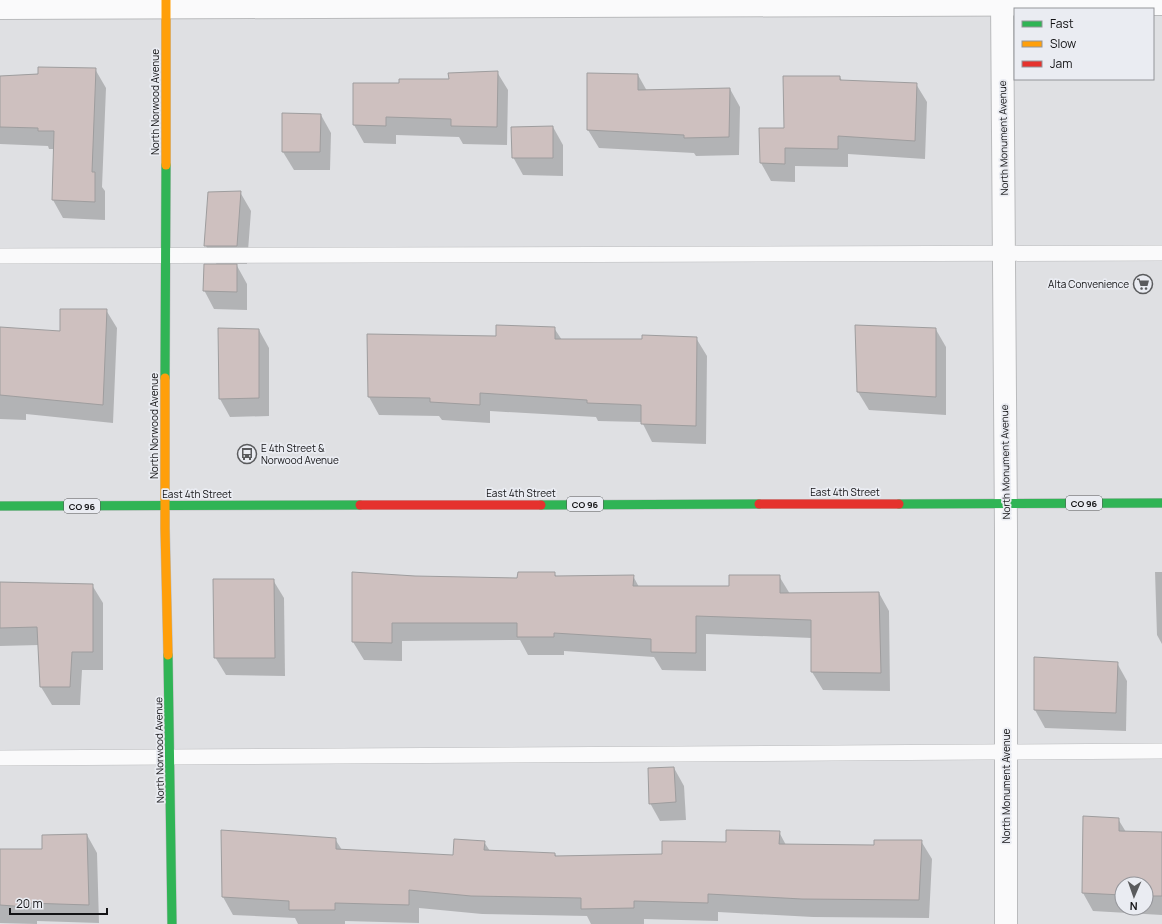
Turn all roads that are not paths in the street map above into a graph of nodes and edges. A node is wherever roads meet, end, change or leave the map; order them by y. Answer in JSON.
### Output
{"nodes":[{"id":1,"x":1002,"y":2,"type":"edge"},
{"id":2,"x":166,"y":4,"type":"edge"},
{"id":3,"x":1162,"y":4,"type":"edge"},
{"id":4,"x":0,"y":8,"type":"edge"},
{"id":5,"x":1004,"y":253,"type":"junction"},
{"id":6,"x":1162,"y":253,"type":"edge"},
{"id":7,"x":0,"y":256,"type":"edge"},
{"id":8,"x":166,"y":256,"type":"junction"},
{"id":9,"x":1005,"y":503,"type":"junction"},
{"id":10,"x":1162,"y":503,"type":"edge"},
{"id":11,"x":0,"y":506,"type":"edge"},
{"id":12,"x":165,"y":506,"type":"junction"},
{"id":13,"x":1006,"y":751,"type":"junction"},
{"id":14,"x":1162,"y":751,"type":"edge"},
{"id":15,"x":170,"y":757,"type":"junction"},
{"id":16,"x":0,"y":758,"type":"edge"},
{"id":17,"x":172,"y":924,"type":"edge"},
{"id":18,"x":1006,"y":924,"type":"edge"}],
"edges":[{"from":1,"to":2,"type":"street"},
{"from":1,"to":3,"type":"street"},
{"from":1,"to":5,"type":"street","name":"North Monument Avenue"},
{"from":2,"to":4,"type":"street"},
{"from":2,"to":8,"type":"main road","name":"North Norwood Avenue"},
{"from":5,"to":6,"type":"lane"},
{"from":5,"to":8,"type":"lane"},
{"from":5,"to":9,"type":"street","name":"North Monument Avenue"},
{"from":7,"to":8,"type":"lane"},
{"from":8,"to":12,"type":"main road","name":"North Norwood Avenue"},
{"from":9,"to":10,"type":"main road","name":"East 4th Street","number":"CO 96"},
{"from":9,"to":12,"type":"main road","name":"East 4th Street","number":"CO 96"},
{"from":9,"to":13,"type":"street","name":"North Monument Avenue"},
{"from":11,"to":12,"type":"main road","name":"East 4th Street","number":"CO 96"},
{"from":12,"to":15,"type":"main road","name":"North Norwood Avenue"},
{"from":13,"to":14,"type":"lane"},
{"from":13,"to":15,"type":"lane"},
{"from":13,"to":18,"type":"street","name":"North Monument Avenue"},
{"from":15,"to":16,"type":"lane"},
{"from":15,"to":17,"type":"main road","name":"North Norwood Avenue"}]}
